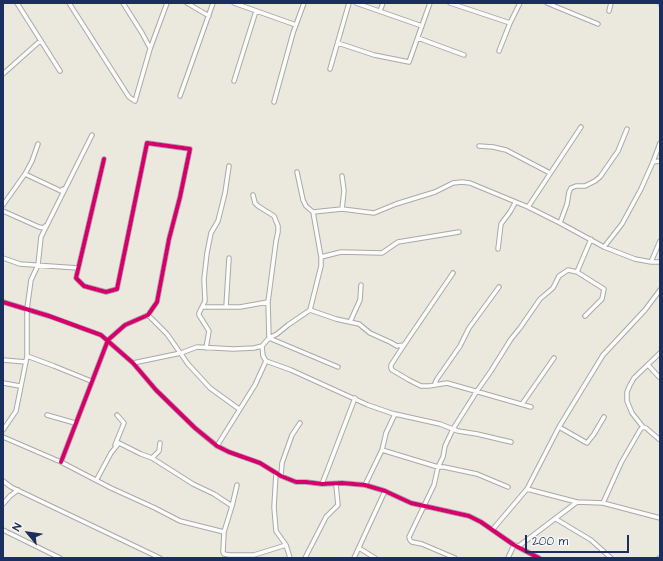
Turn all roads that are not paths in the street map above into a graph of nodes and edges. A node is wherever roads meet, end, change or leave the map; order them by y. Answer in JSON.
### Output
{"nodes":[{"id":1,"x":17,"y":3,"type":"edge"},
{"id":2,"x":69,"y":3,"type":"edge"},
{"id":3,"x":123,"y":3,"type":"edge"},
{"id":4,"x":167,"y":3,"type":"edge"},
{"id":5,"x":187,"y":3,"type":"edge"},
{"id":6,"x":213,"y":3,"type":"edge"},
{"id":7,"x":234,"y":3,"type":"edge"},
{"id":8,"x":304,"y":3,"type":"edge"},
{"id":9,"x":350,"y":3,"type":"edge"},
{"id":10,"x":356,"y":3,"type":"edge"},
{"id":11,"x":383,"y":3,"type":"edge"},
{"id":12,"x":430,"y":3,"type":"edge"},
{"id":13,"x":450,"y":3,"type":"edge"},
{"id":14,"x":520,"y":3,"type":"edge"},
{"id":15,"x":547,"y":3,"type":"edge"},
{"id":16,"x":611,"y":3,"type":"edge"},
{"id":17,"x":256,"y":11,"type":"junction"},
{"id":18,"x":380,"y":11,"type":"junction"},
{"id":19,"x":609,"y":11,"type":"dead end"},
{"id":20,"x":209,"y":16,"type":"junction"},
{"id":21,"x":510,"y":23,"type":"junction"},
{"id":22,"x":598,"y":24,"type":"dead end"},
{"id":23,"x":296,"y":25,"type":"junction"},
{"id":24,"x":422,"y":26,"type":"junction"},
{"id":25,"x":418,"y":38,"type":"junction"},
{"id":26,"x":40,"y":41,"type":"junction"},
{"id":27,"x":338,"y":43,"type":"junction"},
{"id":28,"x":150,"y":48,"type":"junction"},
{"id":29,"x":499,"y":51,"type":"dead end"},
{"id":30,"x":464,"y":54,"type":"dead end"},
{"id":31,"x":330,"y":69,"type":"dead end"},
{"id":32,"x":60,"y":71,"type":"dead end"},
{"id":33,"x":3,"y":74,"type":"edge"},
{"id":34,"x":234,"y":82,"type":"dead end"},
{"id":35,"x":180,"y":96,"type":"dead end"},
{"id":36,"x":274,"y":102,"type":"dead end"},
{"id":37,"x":581,"y":127,"type":"dead end"},
{"id":38,"x":627,"y":129,"type":"dead end"},
{"id":39,"x":92,"y":135,"type":"dead end"},
{"id":40,"x":660,"y":143,"type":"edge"},
{"id":41,"x":38,"y":144,"type":"dead end"},
{"id":42,"x":479,"y":146,"type":"dead end"},
{"id":43,"x":104,"y":158,"type":"dead end"},
{"id":44,"x":660,"y":161,"type":"edge"},
{"id":45,"x":654,"y":162,"type":"junction"},
{"id":46,"x":229,"y":166,"type":"dead end"},
{"id":47,"x":297,"y":172,"type":"dead end"},
{"id":48,"x":550,"y":173,"type":"junction"},
{"id":49,"x":25,"y":174,"type":"junction"},
{"id":50,"x":342,"y":176,"type":"dead end"},
{"id":51,"x":65,"y":188,"type":"junction"},
{"id":52,"x":253,"y":195,"type":"dead end"},
{"id":53,"x":515,"y":203,"type":"junction"},
{"id":54,"x":3,"y":205,"type":"edge"},
{"id":55,"x":528,"y":207,"type":"junction"},
{"id":56,"x":342,"y":209,"type":"junction"},
{"id":57,"x":3,"y":211,"type":"edge"},
{"id":58,"x":313,"y":212,"type":"junction"},
{"id":59,"x":560,"y":223,"type":"junction"},
{"id":60,"x":47,"y":224,"type":"junction"},
{"id":61,"x":459,"y":232,"type":"dead end"},
{"id":62,"x":591,"y":239,"type":"junction"},
{"id":63,"x":660,"y":241,"type":"edge"},
{"id":64,"x":604,"y":247,"type":"junction"},
{"id":65,"x":498,"y":249,"type":"dead end"},
{"id":66,"x":321,"y":257,"type":"junction"},
{"id":67,"x":3,"y":258,"type":"edge"},
{"id":68,"x":229,"y":258,"type":"dead end"},
{"id":69,"x":651,"y":262,"type":"junction"},
{"id":70,"x":660,"y":262,"type":"edge"},
{"id":71,"x":38,"y":265,"type":"junction"},
{"id":72,"x":78,"y":268,"type":"junction"},
{"id":73,"x":577,"y":272,"type":"junction"},
{"id":74,"x":453,"y":273,"type":"dead end"},
{"id":75,"x":361,"y":285,"type":"dead end"},
{"id":76,"x":499,"y":287,"type":"dead end"},
{"id":77,"x":660,"y":290,"type":"edge"},
{"id":78,"x":3,"y":302,"type":"edge"},
{"id":79,"x":268,"y":302,"type":"junction"},
{"id":80,"x":203,"y":307,"type":"junction"},
{"id":81,"x":226,"y":307,"type":"junction"},
{"id":82,"x":28,"y":308,"type":"junction"},
{"id":83,"x":310,"y":310,"type":"junction"},
{"id":84,"x":148,"y":315,"type":"junction"},
{"id":85,"x":585,"y":316,"type":"dead end"},
{"id":86,"x":350,"y":322,"type":"junction"},
{"id":87,"x":269,"y":338,"type":"junction"},
{"id":88,"x":108,"y":340,"type":"junction"},
{"id":89,"x":404,"y":345,"type":"junction"},
{"id":90,"x":262,"y":346,"type":"junction"},
{"id":91,"x":206,"y":348,"type":"junction"},
{"id":92,"x":181,"y":353,"type":"junction"},
{"id":93,"x":660,"y":353,"type":"edge"},
{"id":94,"x":27,"y":356,"type":"junction"},
{"id":95,"x":554,"y":358,"type":"dead end"},
{"id":96,"x":3,"y":360,"type":"edge"},
{"id":97,"x":266,"y":361,"type":"junction"},
{"id":98,"x":26,"y":362,"type":"junction"},
{"id":99,"x":134,"y":363,"type":"junction"},
{"id":100,"x":648,"y":364,"type":"junction"},
{"id":101,"x":338,"y":367,"type":"dead end"},
{"id":102,"x":660,"y":378,"type":"edge"},
{"id":103,"x":91,"y":382,"type":"junction"},
{"id":104,"x":3,"y":383,"type":"edge"},
{"id":105,"x":436,"y":384,"type":"junction"},
{"id":106,"x":20,"y":386,"type":"junction"},
{"id":107,"x":477,"y":390,"type":"junction"},
{"id":108,"x":355,"y":398,"type":"junction"},
{"id":109,"x":522,"y":404,"type":"junction"},
{"id":110,"x":531,"y":406,"type":"dead end"},
{"id":111,"x":239,"y":409,"type":"junction"},
{"id":112,"x":394,"y":414,"type":"junction"},
{"id":113,"x":47,"y":415,"type":"dead end"},
{"id":114,"x":117,"y":415,"type":"dead end"},
{"id":115,"x":604,"y":417,"type":"dead end"},
{"id":116,"x":75,"y":423,"type":"junction"},
{"id":117,"x":300,"y":423,"type":"dead end"},
{"id":118,"x":643,"y":427,"type":"junction"},
{"id":119,"x":559,"y":428,"type":"junction"},
{"id":120,"x":453,"y":429,"type":"junction"},
{"id":121,"x":3,"y":430,"type":"edge"},
{"id":122,"x":3,"y":437,"type":"edge"},
{"id":123,"x":660,"y":440,"type":"edge"},
{"id":124,"x":160,"y":442,"type":"dead end"},
{"id":125,"x":511,"y":442,"type":"dead end"},
{"id":126,"x":217,"y":446,"type":"junction"},
{"id":127,"x":113,"y":450,"type":"junction"},
{"id":128,"x":382,"y":450,"type":"junction"},
{"id":129,"x":152,"y":458,"type":"junction"},
{"id":130,"x":61,"y":462,"type":"junction"},
{"id":131,"x":438,"y":467,"type":"junction"},
{"id":132,"x":276,"y":473,"type":"junction"},
{"id":133,"x":281,"y":476,"type":"junction"},
{"id":134,"x":97,"y":479,"type":"junction"},
{"id":135,"x":3,"y":482,"type":"edge"},
{"id":136,"x":322,"y":484,"type":"junction"},
{"id":137,"x":336,"y":484,"type":"junction"},
{"id":138,"x":237,"y":485,"type":"dead end"},
{"id":139,"x":365,"y":485,"type":"junction"},
{"id":140,"x":11,"y":487,"type":"junction"},
{"id":141,"x":508,"y":487,"type":"dead end"},
{"id":142,"x":527,"y":489,"type":"junction"},
{"id":143,"x":18,"y":490,"type":"junction"},
{"id":144,"x":385,"y":491,"type":"junction"},
{"id":145,"x":10,"y":496,"type":"junction"},
{"id":146,"x":577,"y":502,"type":"junction"},
{"id":147,"x":603,"y":503,"type":"junction"},
{"id":148,"x":3,"y":504,"type":"edge"},
{"id":149,"x":232,"y":506,"type":"junction"},
{"id":150,"x":424,"y":506,"type":"junction"},
{"id":151,"x":660,"y":518,"type":"edge"},
{"id":152,"x":556,"y":519,"type":"junction"},
{"id":153,"x":493,"y":529,"type":"junction"},
{"id":154,"x":3,"y":530,"type":"edge"},
{"id":155,"x":224,"y":532,"type":"junction"},
{"id":156,"x":286,"y":545,"type":"junction"},
{"id":157,"x":514,"y":545,"type":"junction"},
{"id":158,"x":359,"y":548,"type":"junction"},
{"id":159,"x":253,"y":556,"type":"edge"},
{"id":160,"x":448,"y":556,"type":"edge"},
{"id":161,"x":60,"y":558,"type":"edge"},
{"id":162,"x":160,"y":558,"type":"edge"},
{"id":163,"x":290,"y":558,"type":"edge"},
{"id":164,"x":305,"y":558,"type":"edge"},
{"id":165,"x":354,"y":558,"type":"edge"},
{"id":166,"x":376,"y":558,"type":"edge"},
{"id":167,"x":455,"y":558,"type":"edge"},
{"id":168,"x":508,"y":558,"type":"edge"},
{"id":169,"x":539,"y":558,"type":"edge"},
{"id":170,"x":611,"y":558,"type":"edge"}],
"edges":[{"from":1,"to":26,"type":"street"},
{"from":2,"to":28,"type":"street"},
{"from":3,"to":28,"type":"street"},
{"from":4,"to":28,"type":"street"},
{"from":5,"to":20,"type":"street"},
{"from":6,"to":20,"type":"street"},
{"from":7,"to":17,"type":"street"},
{"from":8,"to":23,"type":"street"},
{"from":9,"to":27,"type":"street"},
{"from":10,"to":18,"type":"street"},
{"from":11,"to":18,"type":"street"},
{"from":12,"to":24,"type":"street"},
{"from":13,"to":21,"type":"street"},
{"from":14,"to":21,"type":"street"},
{"from":15,"to":22,"type":"street"},
{"from":16,"to":19,"type":"street"},
{"from":17,"to":23,"type":"street"},
{"from":17,"to":34,"type":"street"},
{"from":18,"to":24,"type":"street"},
{"from":20,"to":35,"type":"street"},
{"from":21,"to":29,"type":"street"},
{"from":23,"to":36,"type":"street"},
{"from":24,"to":25,"type":"street"},
{"from":25,"to":27,"type":"street"},
{"from":25,"to":30,"type":"street"},
{"from":26,"to":32,"type":"street"},
{"from":26,"to":33,"type":"street"},
{"from":27,"to":31,"type":"street"},
{"from":37,"to":48,"type":"street"},
{"from":38,"to":59,"type":"street"},
{"from":39,"to":51,"type":"street"},
{"from":40,"to":45,"type":"street"},
{"from":41,"to":49,"type":"street"},
{"from":42,"to":48,"type":"street"},
{"from":43,"to":72,"type":"street"},
{"from":44,"to":45,"type":"street"},
{"from":45,"to":64,"type":"street"},
{"from":46,"to":80,"type":"street"},
{"from":47,"to":58,"type":"street"},
{"from":48,"to":55,"type":"street"},
{"from":49,"to":51,"type":"street"},
{"from":49,"to":54,"type":"street"},
{"from":50,"to":56,"type":"street"},
{"from":51,"to":60,"type":"street"},
{"from":52,"to":79,"type":"street"},
{"from":53,"to":55,"type":"street"},
{"from":53,"to":56,"type":"street"},
{"from":53,"to":65,"type":"street"},
{"from":55,"to":59,"type":"street"},
{"from":56,"to":58,"type":"street"},
{"from":57,"to":60,"type":"street"},
{"from":58,"to":66,"type":"street"},
{"from":59,"to":62,"type":"street"},
{"from":60,"to":71,"type":"street"},
{"from":61,"to":66,"type":"street"},
{"from":62,"to":64,"type":"street"},
{"from":62,"to":73,"type":"street"},
{"from":63,"to":69,"type":"street"},
{"from":64,"to":69,"type":"street"},
{"from":66,"to":83,"type":"street"},
{"from":67,"to":71,"type":"street"},
{"from":68,"to":81,"type":"street"},
{"from":69,"to":70,"type":"street"},
{"from":71,"to":72,"type":"street"},
{"from":71,"to":82,"type":"street"},
{"from":72,"to":84,"type":"street"},
{"from":73,"to":85,"type":"street"},
{"from":73,"to":107,"type":"street"},
{"from":74,"to":89,"type":"street"},
{"from":75,"to":86,"type":"street"},
{"from":76,"to":105,"type":"street"},
{"from":77,"to":119,"type":"street"},
{"from":78,"to":82,"type":"street"},
{"from":79,"to":81,"type":"street"},
{"from":79,"to":87,"type":"street"},
{"from":80,"to":81,"type":"street"},
{"from":80,"to":91,"type":"street"},
{"from":82,"to":88,"type":"street"},
{"from":82,"to":94,"type":"street"},
{"from":83,"to":86,"type":"street"},
{"from":83,"to":87,"type":"street"},
{"from":84,"to":88,"type":"street"},
{"from":84,"to":92,"type":"street"},
{"from":86,"to":89,"type":"street"},
{"from":87,"to":90,"type":"street"},
{"from":87,"to":101,"type":"street"},
{"from":88,"to":99,"type":"street"},
{"from":88,"to":103,"type":"street"},
{"from":89,"to":105,"type":"street"},
{"from":90,"to":91,"type":"street"},
{"from":90,"to":97,"type":"street"},
{"from":91,"to":92,"type":"street"},
{"from":92,"to":99,"type":"street"},
{"from":92,"to":111,"type":"street"},
{"from":93,"to":100,"type":"street"},
{"from":94,"to":98,"type":"street"},
{"from":94,"to":103,"type":"street"},
{"from":95,"to":109,"type":"street"},
{"from":96,"to":98,"type":"street"},
{"from":97,"to":108,"type":"street"},
{"from":97,"to":111,"type":"street"},
{"from":98,"to":106,"type":"street"},
{"from":99,"to":126,"type":"street"},
{"from":100,"to":102,"type":"street"},
{"from":100,"to":118,"type":"street"},
{"from":103,"to":116,"type":"street"},
{"from":104,"to":106,"type":"street"},
{"from":105,"to":107,"type":"street"},
{"from":106,"to":121,"type":"street"},
{"from":107,"to":109,"type":"street"},
{"from":107,"to":120,"type":"street"},
{"from":108,"to":112,"type":"street"},
{"from":108,"to":136,"type":"street"},
{"from":109,"to":110,"type":"street"},
{"from":111,"to":126,"type":"street"},
{"from":112,"to":120,"type":"street"},
{"from":112,"to":128,"type":"street"},
{"from":113,"to":116,"type":"street"},
{"from":114,"to":127,"type":"street"},
{"from":115,"to":119,"type":"street"},
{"from":116,"to":130,"type":"street"},
{"from":117,"to":133,"type":"street"},
{"from":118,"to":123,"type":"street"},
{"from":118,"to":147,"type":"street"},
{"from":119,"to":142,"type":"street"},
{"from":120,"to":125,"type":"street"},
{"from":120,"to":131,"type":"street"},
{"from":122,"to":130,"type":"street"},
{"from":124,"to":129,"type":"street"},
{"from":126,"to":132,"type":"street"},
{"from":127,"to":129,"type":"street"},
{"from":127,"to":134,"type":"street"},
{"from":128,"to":131,"type":"street"},
{"from":128,"to":139,"type":"street"},
{"from":129,"to":149,"type":"street"},
{"from":130,"to":134,"type":"street"},
{"from":131,"to":141,"type":"street"},
{"from":131,"to":150,"type":"street"},
{"from":132,"to":133,"type":"street"},
{"from":132,"to":156,"type":"street"},
{"from":133,"to":136,"type":"street"},
{"from":134,"to":155,"type":"street"},
{"from":135,"to":140,"type":"street"},
{"from":136,"to":137,"type":"street"},
{"from":137,"to":139,"type":"street"},
{"from":137,"to":164,"type":"street"},
{"from":138,"to":149,"type":"street"},
{"from":139,"to":144,"type":"street"},
{"from":140,"to":143,"type":"street"},
{"from":140,"to":145,"type":"street"},
{"from":142,"to":146,"type":"street"},
{"from":142,"to":153,"type":"street"},
{"from":143,"to":145,"type":"street"},
{"from":143,"to":162,"type":"street"},
{"from":144,"to":150,"type":"street"},
{"from":144,"to":158,"type":"street"},
{"from":145,"to":148,"type":"street"},
{"from":146,"to":147,"type":"street"},
{"from":146,"to":152,"type":"street"},
{"from":147,"to":151,"type":"street"},
{"from":149,"to":155,"type":"street"},
{"from":150,"to":153,"type":"street"},
{"from":150,"to":160,"type":"street"},
{"from":152,"to":157,"type":"street"},
{"from":152,"to":170,"type":"street"},
{"from":153,"to":157,"type":"street"},
{"from":154,"to":161,"type":"street"},
{"from":155,"to":159,"type":"street"},
{"from":156,"to":159,"type":"street"},
{"from":156,"to":163,"type":"street"},
{"from":157,"to":168,"type":"street"},
{"from":157,"to":169,"type":"street"},
{"from":158,"to":165,"type":"street"},
{"from":158,"to":166,"type":"street"},
{"from":160,"to":167,"type":"street"}]}
